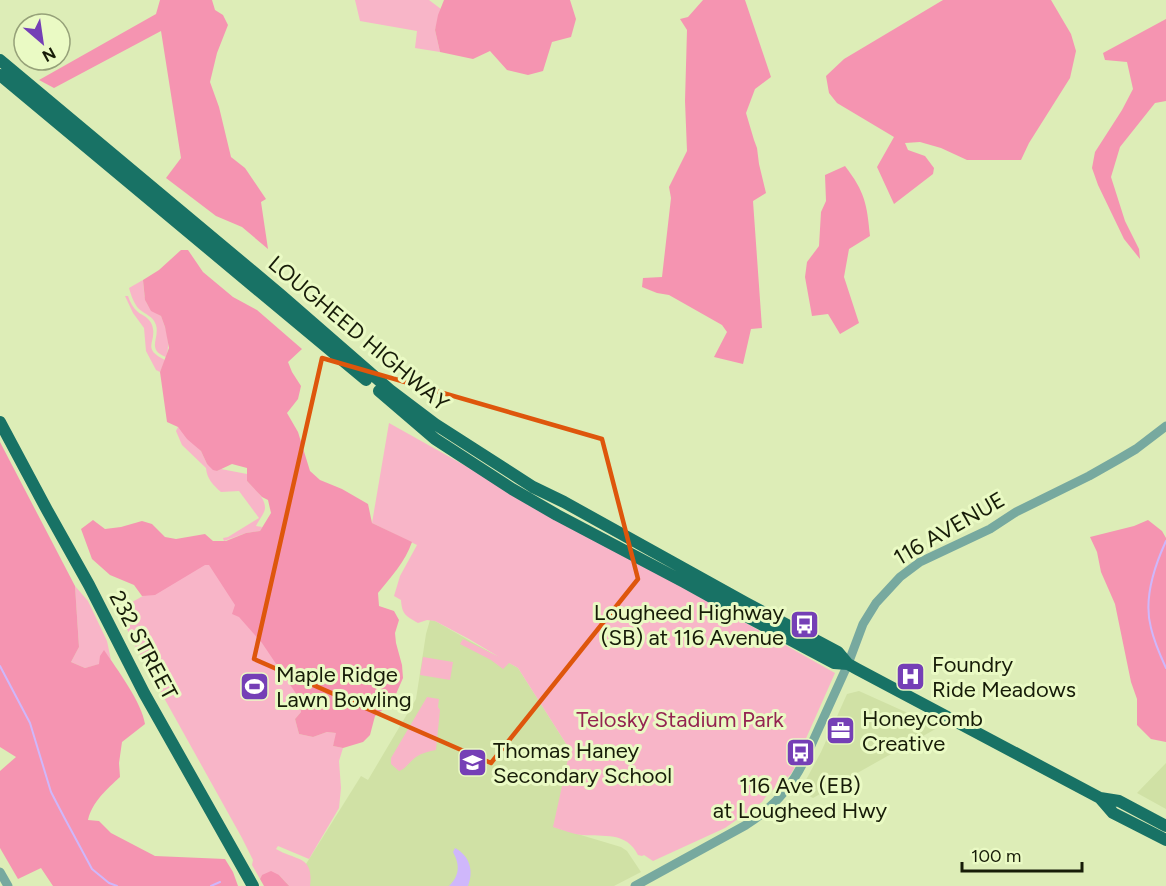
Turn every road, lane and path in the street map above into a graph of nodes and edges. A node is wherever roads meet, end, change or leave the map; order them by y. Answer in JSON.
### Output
{"nodes":[{"id":1,"x":0,"y":60,"type":"edge"},
{"id":2,"x":0,"y":75,"type":"edge"},
{"id":3,"x":0,"y":422,"type":"edge"},
{"id":4,"x":1166,"y":426,"type":"edge"},
{"id":5,"x":848,"y":664,"type":"junction"},
{"id":6,"x":1100,"y":798,"type":"junction"},
{"id":7,"x":1166,"y":826,"type":"edge"},
{"id":8,"x":1166,"y":840,"type":"edge"},
{"id":9,"x":0,"y":872,"type":"edge"},
{"id":10,"x":8,"y":886,"type":"edge"},
{"id":11,"x":253,"y":886,"type":"edge"},
{"id":12,"x":635,"y":886,"type":"edge"}],
"edges":[{"from":1,"to":5,"type":"main road","name":"LOUGHEED HIGHWAY"},
{"from":2,"to":5,"type":"main road","name":"LOUGHEED HIGHWAY"},
{"from":3,"to":11,"type":"main road","name":"232 STREET"},
{"from":4,"to":5,"type":"street","name":"116 AVENUE"},
{"from":5,"to":6,"type":"main road","name":"LOUGHEED HIGHWAY"},
{"from":5,"to":12,"type":"street","name":"116 AVENUE"},
{"from":6,"to":7,"type":"main road","name":"LOUGHEED HIGHWAY"},
{"from":6,"to":8,"type":"main road","name":"LOUGHEED HIGHWAY"},
{"from":9,"to":10,"type":"street"}]}
